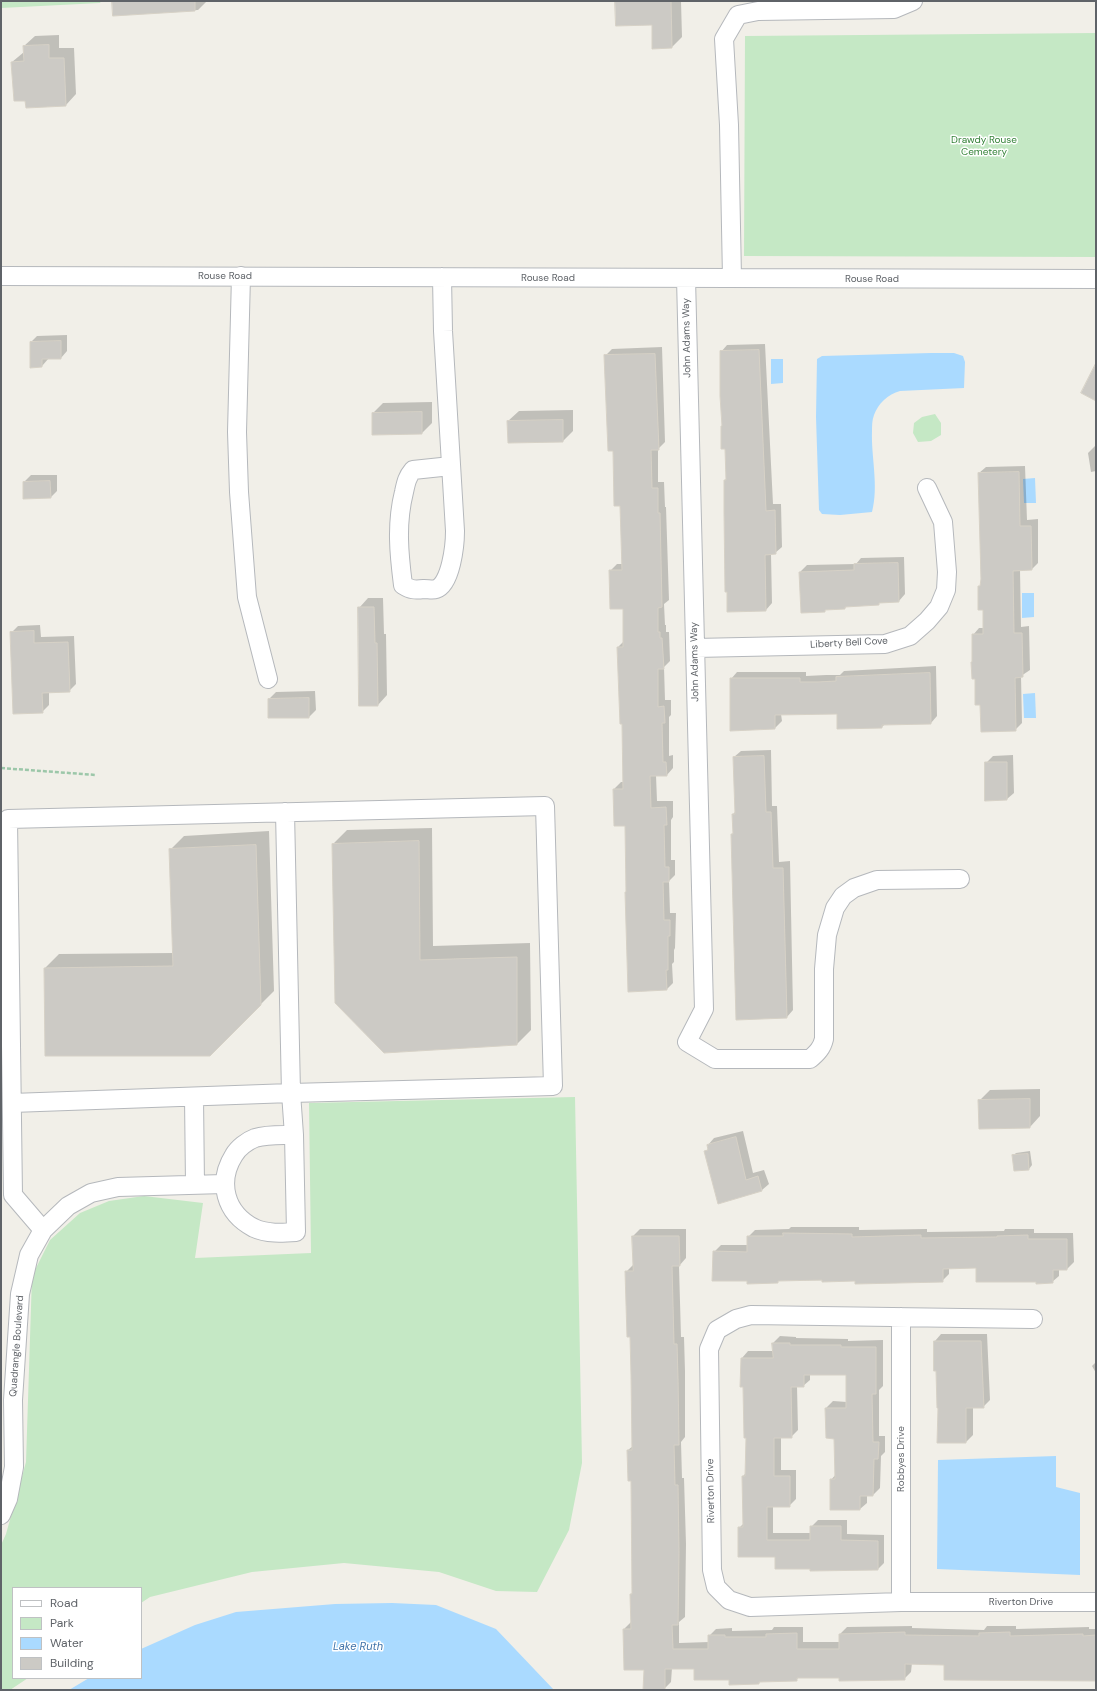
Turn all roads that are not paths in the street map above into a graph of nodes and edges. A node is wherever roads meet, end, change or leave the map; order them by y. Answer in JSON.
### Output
{"nodes":[{"id":1,"x":913,"y":1,"type":"edge"},
{"id":2,"x":1,"y":276,"type":"edge"},
{"id":3,"x":241,"y":276,"type":"junction"},
{"id":4,"x":442,"y":277,"type":"junction"},
{"id":5,"x":686,"y":278,"type":"junction"},
{"id":6,"x":732,"y":278,"type":"junction"},
{"id":7,"x":1096,"y":279,"type":"edge"},
{"id":8,"x":451,"y":466,"type":"junction"},
{"id":9,"x":927,"y":488,"type":"dead end"},
{"id":10,"x":695,"y":648,"type":"junction"},
{"id":11,"x":268,"y":679,"type":"dead end"},
{"id":12,"x":285,"y":812,"type":"junction"},
{"id":13,"x":960,"y":879,"type":"dead end"},
{"id":14,"x":291,"y":1093,"type":"junction"},
{"id":15,"x":194,"y":1096,"type":"junction"},
{"id":16,"x":12,"y":1103,"type":"junction"},
{"id":17,"x":294,"y":1135,"type":"junction"},
{"id":18,"x":224,"y":1184,"type":"junction"},
{"id":19,"x":195,"y":1185,"type":"junction"},
{"id":20,"x":43,"y":1230,"type":"junction"},
{"id":21,"x":901,"y":1317,"type":"junction"},
{"id":22,"x":1033,"y":1319,"type":"dead end"},
{"id":23,"x":1,"y":1515,"type":"edge"},
{"id":24,"x":901,"y":1602,"type":"junction"},
{"id":25,"x":1096,"y":1602,"type":"edge"}],
"edges":[{"from":1,"to":6,"type":"street"},
{"from":2,"to":3,"type":"street","name":"Rouse Road"},
{"from":3,"to":4,"type":"street","name":"Rouse Road"},
{"from":3,"to":11,"type":"street"},
{"from":4,"to":5,"type":"street","name":"Rouse Road"},
{"from":4,"to":8,"type":"street"},
{"from":5,"to":6,"type":"street","name":"Rouse Road"},
{"from":5,"to":10,"type":"street","name":"John Adams Way"},
{"from":6,"to":7,"type":"street","name":"Rouse Road"},
{"from":8,"to":8,"type":"street"},
{"from":9,"to":10,"type":"street","name":"Liberty Bell Cove"},
{"from":10,"to":13,"type":"street","name":"John Adams Way"},
{"from":12,"to":14,"type":"street"},
{"from":12,"to":14,"type":"street"},
{"from":12,"to":16,"type":"street"},
{"from":14,"to":15,"type":"street"},
{"from":14,"to":17,"type":"street"},
{"from":15,"to":16,"type":"street"},
{"from":15,"to":19,"type":"street"},
{"from":16,"to":20,"type":"street"},
{"from":17,"to":18,"type":"street"},
{"from":17,"to":18,"type":"street"},
{"from":18,"to":19,"type":"street","name":"Quadrangle Boulevard"},
{"from":19,"to":20,"type":"street","name":"Quadrangle Boulevard"},
{"from":20,"to":23,"type":"street","name":"Quadrangle Boulevard"},
{"from":21,"to":22,"type":"street","name":"Riverton Drive"},
{"from":21,"to":24,"type":"street","name":"Robbyes Drive"},
{"from":21,"to":24,"type":"street","name":"Riverton Drive"},
{"from":24,"to":25,"type":"street","name":"Riverton Drive"}]}
